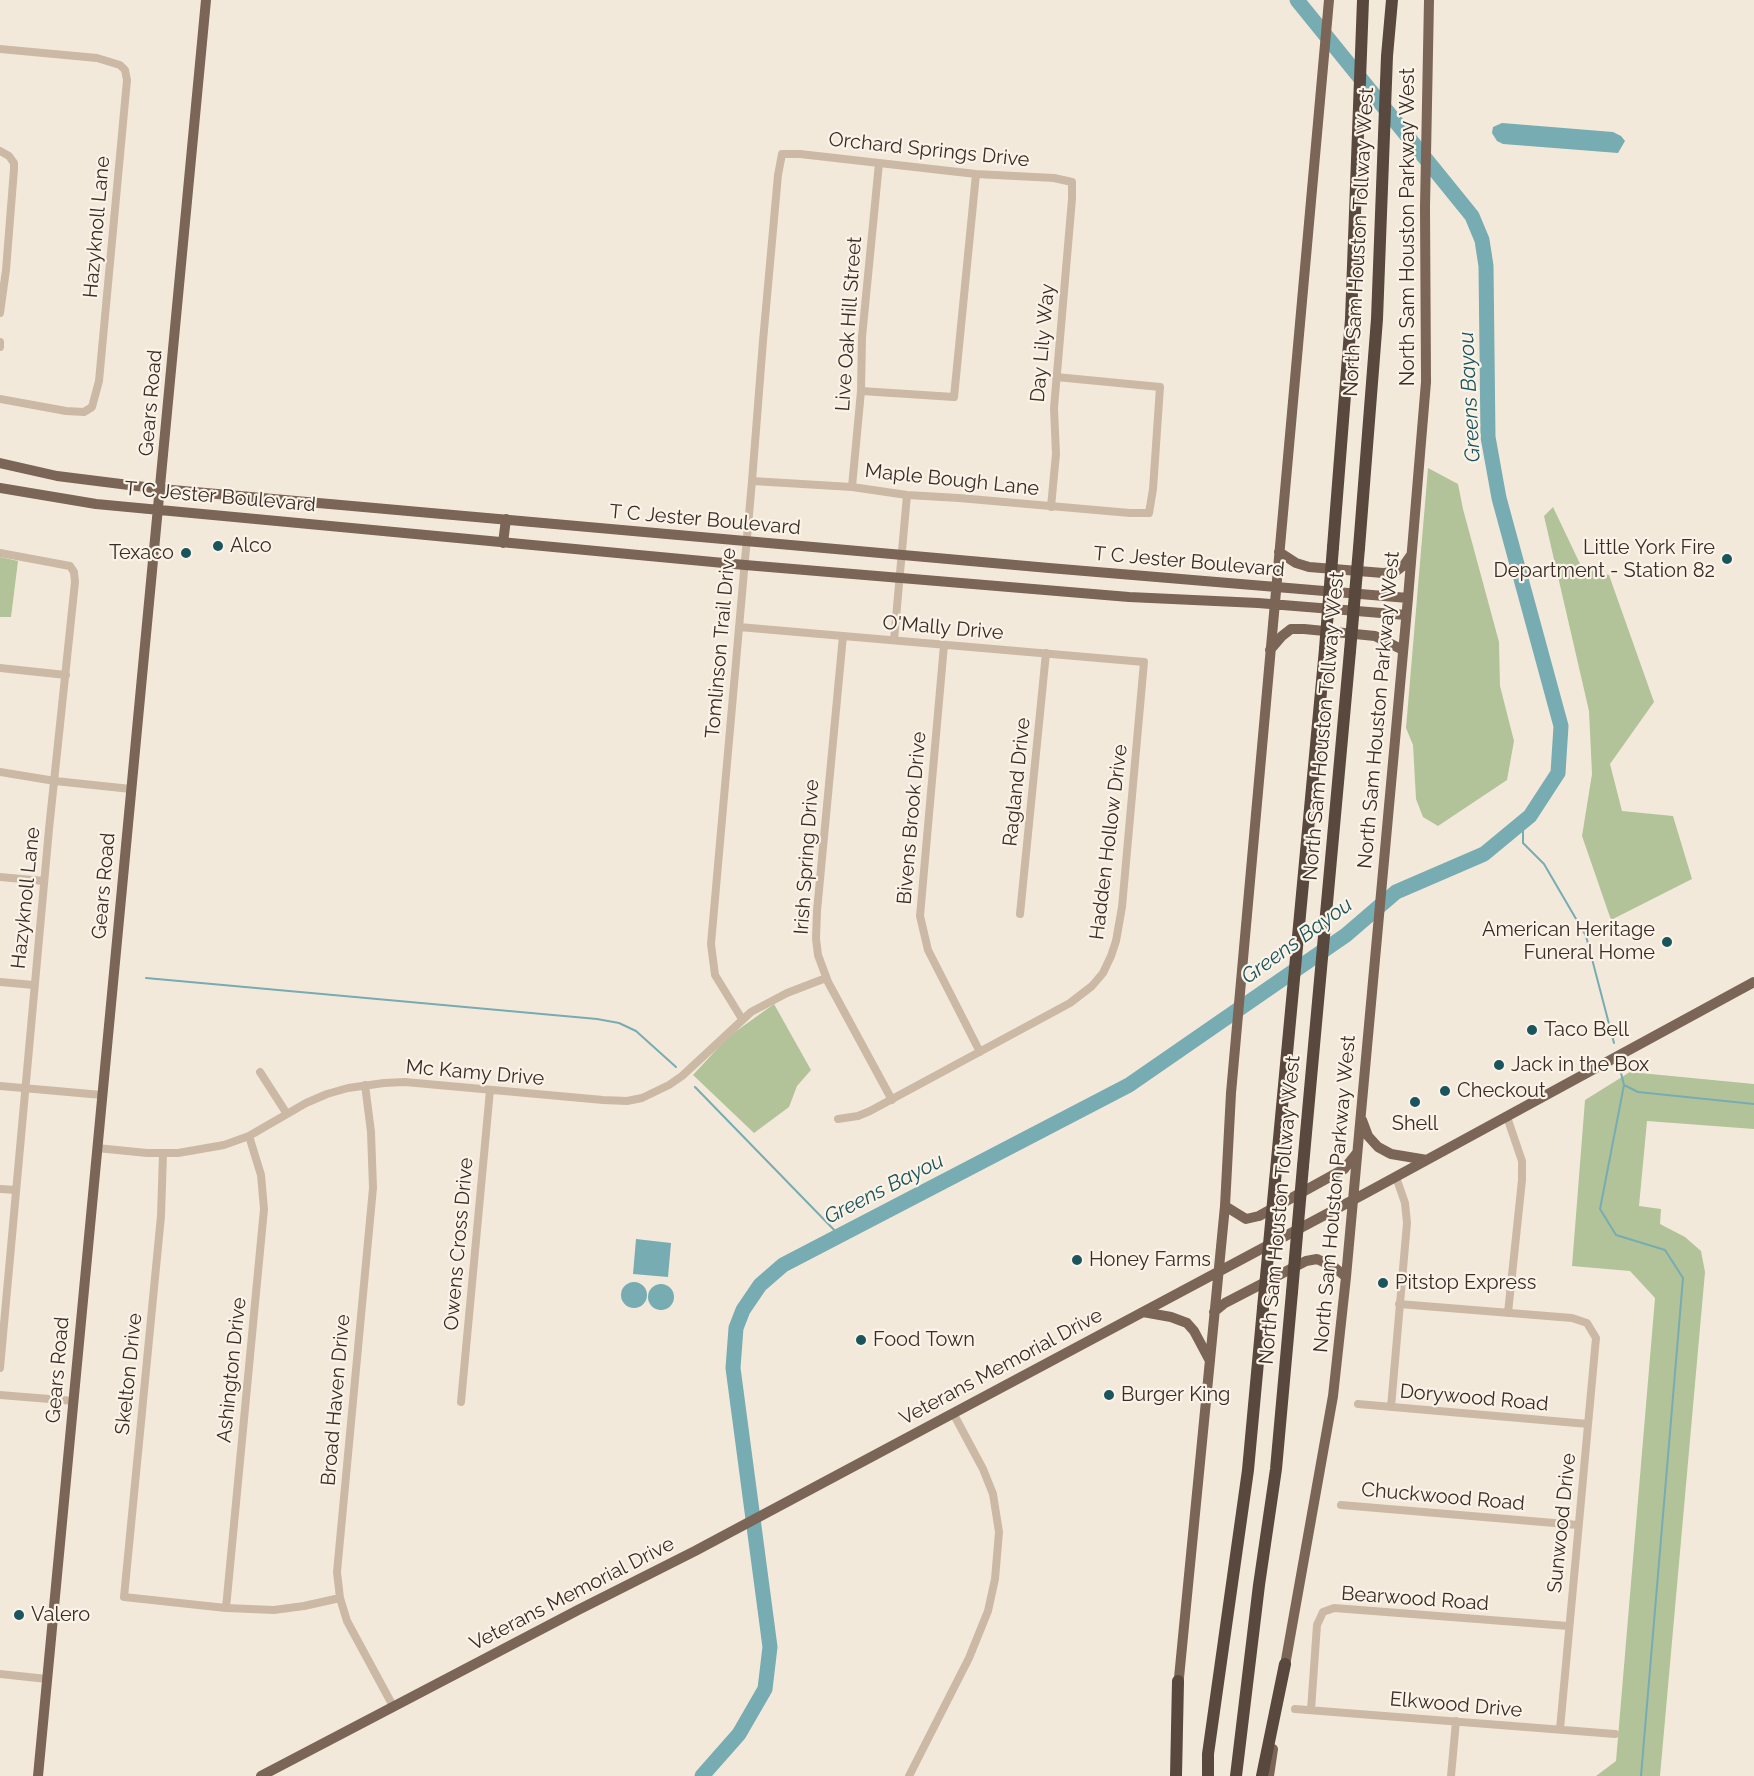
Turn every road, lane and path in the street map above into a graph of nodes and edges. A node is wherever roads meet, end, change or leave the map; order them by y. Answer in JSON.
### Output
{"nodes":[{"id":1,"x":206,"y":0,"type":"edge"},
{"id":2,"x":1329,"y":0,"type":"edge"},
{"id":3,"x":1363,"y":0,"type":"edge"},
{"id":4,"x":1392,"y":0,"type":"edge"},
{"id":5,"x":1429,"y":0,"type":"edge"},
{"id":6,"x":0,"y":49,"type":"edge"},
{"id":7,"x":0,"y":151,"type":"edge"},
{"id":8,"x":782,"y":154,"type":"joint"},
{"id":9,"x":879,"y":163,"type":"junction"},
{"id":10,"x":976,"y":174,"type":"junction"},
{"id":11,"x":1072,"y":182,"type":"joint"},
{"id":12,"x":3,"y":270,"type":"edge"},
{"id":13,"x":0,"y":314,"type":"edge"},
{"id":14,"x":0,"y":342,"type":"edge"},
{"id":15,"x":0,"y":347,"type":"edge"},
{"id":16,"x":1056,"y":377,"type":"junction"},
{"id":17,"x":861,"y":391,"type":"junction"},
{"id":18,"x":0,"y":399,"type":"edge"},
{"id":19,"x":0,"y":463,"type":"edge"},
{"id":20,"x":752,"y":481,"type":"junction"},
{"id":21,"x":852,"y":487,"type":"junction"},
{"id":22,"x":0,"y":488,"type":"edge"},
{"id":23,"x":161,"y":489,"type":"junction"},
{"id":24,"x":907,"y":495,"type":"junction"},
{"id":25,"x":312,"y":502,"type":"junction"},
{"id":26,"x":1051,"y":507,"type":"junction"},
{"id":27,"x":159,"y":510,"type":"junction"},
{"id":28,"x":506,"y":519,"type":"junction"},
{"id":29,"x":310,"y":524,"type":"junction"},
{"id":30,"x":747,"y":542,"type":"junction"},
{"id":31,"x":503,"y":543,"type":"junction"},
{"id":32,"x":1279,"y":552,"type":"junction"},
{"id":33,"x":0,"y":553,"type":"edge"},
{"id":34,"x":1411,"y":554,"type":"junction"},
{"id":35,"x":902,"y":555,"type":"junction"},
{"id":36,"x":745,"y":565,"type":"junction"},
{"id":37,"x":1049,"y":568,"type":"junction"},
{"id":38,"x":900,"y":577,"type":"junction"},
{"id":39,"x":1276,"y":587,"type":"junction"},
{"id":40,"x":1047,"y":591,"type":"junction"},
{"id":41,"x":1408,"y":598,"type":"junction"},
{"id":42,"x":1274,"y":604,"type":"junction"},
{"id":43,"x":1406,"y":615,"type":"junction"},
{"id":44,"x":739,"y":627,"type":"junction"},
{"id":45,"x":843,"y":636,"type":"junction"},
{"id":46,"x":894,"y":640,"type":"junction"},
{"id":47,"x":944,"y":645,"type":"junction"},
{"id":48,"x":1403,"y":650,"type":"junction"},
{"id":49,"x":1270,"y":651,"type":"junction"},
{"id":50,"x":1046,"y":653,"type":"junction"},
{"id":51,"x":1144,"y":662,"type":"joint"},
{"id":52,"x":0,"y":668,"type":"edge"},
{"id":53,"x":66,"y":675,"type":"junction"},
{"id":54,"x":0,"y":772,"type":"edge"},
{"id":55,"x":55,"y":781,"type":"junction"},
{"id":56,"x":131,"y":789,"type":"junction"},
{"id":57,"x":0,"y":877,"type":"edge"},
{"id":58,"x":44,"y":881,"type":"junction"},
{"id":59,"x":1020,"y":914,"type":"dead end"},
{"id":60,"x":826,"y":978,"type":"junction"},
{"id":61,"x":0,"y":982,"type":"edge"},
{"id":62,"x":1754,"y":982,"type":"edge"},
{"id":63,"x":34,"y":985,"type":"junction"},
{"id":64,"x":742,"y":1019,"type":"junction"},
{"id":65,"x":980,"y":1052,"type":"junction"},
{"id":66,"x":260,"y":1072,"type":"dead end"},
{"id":67,"x":365,"y":1085,"type":"junction"},
{"id":68,"x":0,"y":1086,"type":"edge"},
{"id":69,"x":25,"y":1088,"type":"junction"},
{"id":70,"x":490,"y":1090,"type":"junction"},
{"id":71,"x":102,"y":1095,"type":"junction"},
{"id":72,"x":892,"y":1100,"type":"junction"},
{"id":73,"x":287,"y":1114,"type":"junction"},
{"id":74,"x":1361,"y":1116,"type":"junction"},
{"id":75,"x":1507,"y":1117,"type":"junction"},
{"id":76,"x":838,"y":1119,"type":"dead end"},
{"id":77,"x":249,"y":1136,"type":"junction"},
{"id":78,"x":97,"y":1148,"type":"junction"},
{"id":79,"x":1358,"y":1152,"type":"junction"},
{"id":80,"x":163,"y":1154,"type":"junction"},
{"id":81,"x":1427,"y":1160,"type":"junction"},
{"id":82,"x":1396,"y":1177,"type":"junction"},
{"id":83,"x":0,"y":1189,"type":"edge"},
{"id":84,"x":16,"y":1190,"type":"junction"},
{"id":85,"x":1353,"y":1200,"type":"junction"},
{"id":86,"x":1225,"y":1206,"type":"junction"},
{"id":87,"x":1218,"y":1272,"type":"junction"},
{"id":88,"x":1346,"y":1278,"type":"junction"},
{"id":89,"x":3,"y":1290,"type":"edge"},
{"id":90,"x":1399,"y":1304,"type":"junction"},
{"id":91,"x":1143,"y":1312,"type":"junction"},
{"id":92,"x":1214,"y":1312,"type":"junction"},
{"id":93,"x":1508,"y":1313,"type":"junction"},
{"id":94,"x":1210,"y":1361,"type":"junction"},
{"id":95,"x":0,"y":1368,"type":"edge"},
{"id":96,"x":0,"y":1395,"type":"edge"},
{"id":97,"x":74,"y":1401,"type":"junction"},
{"id":98,"x":461,"y":1402,"type":"dead end"},
{"id":99,"x":1358,"y":1404,"type":"dead end"},
{"id":100,"x":1391,"y":1407,"type":"junction"},
{"id":101,"x":953,"y":1413,"type":"junction"},
{"id":102,"x":1588,"y":1424,"type":"junction"},
{"id":103,"x":1341,"y":1505,"type":"dead end"},
{"id":104,"x":1578,"y":1525,"type":"junction"},
{"id":105,"x":340,"y":1598,"type":"junction"},
{"id":106,"x":226,"y":1608,"type":"junction"},
{"id":107,"x":1568,"y":1626,"type":"junction"},
{"id":108,"x":1285,"y":1664,"type":"junction"},
{"id":109,"x":0,"y":1674,"type":"edge"},
{"id":110,"x":47,"y":1678,"type":"junction"},
{"id":111,"x":1178,"y":1681,"type":"junction"},
{"id":112,"x":393,"y":1706,"type":"junction"},
{"id":113,"x":1295,"y":1708,"type":"dead end"},
{"id":114,"x":1311,"y":1710,"type":"junction"},
{"id":115,"x":1456,"y":1721,"type":"junction"},
{"id":116,"x":1560,"y":1729,"type":"junction"},
{"id":117,"x":1615,"y":1734,"type":"dead end"},
{"id":118,"x":1208,"y":1754,"type":"junction"},
{"id":119,"x":38,"y":1776,"type":"edge"},
{"id":120,"x":261,"y":1776,"type":"edge"},
{"id":121,"x":909,"y":1776,"type":"edge"},
{"id":122,"x":1170,"y":1776,"type":"edge"},
{"id":123,"x":1176,"y":1776,"type":"edge"},
{"id":124,"x":1199,"y":1776,"type":"edge"},
{"id":125,"x":1208,"y":1776,"type":"edge"},
{"id":126,"x":1236,"y":1776,"type":"edge"},
{"id":127,"x":1262,"y":1776,"type":"edge"},
{"id":128,"x":1269,"y":1776,"type":"edge"},
{"id":129,"x":1451,"y":1776,"type":"edge"}],
"edges":[{"from":1,"to":23,"type":"main road","name":"Gears Road"},
{"from":2,"to":32,"type":"main road"},
{"from":3,"to":118,"type":"highway","name":"North Sam Houston Tollway West","bridge":true},
{"from":4,"to":126,"type":"highway","name":"North Sam Houston Tollway West","bridge":true},
{"from":5,"to":34,"type":"main road","name":"North Sam Houston Parkway West"},
{"from":6,"to":18,"type":"street","name":"Hazyknoll Lane"},
{"from":7,"to":12,"type":"street"},
{"from":8,"to":9,"type":"street","name":"Orchard Springs Drive"},
{"from":8,"to":20,"type":"street","name":"Tomlinson Trail Drive"},
{"from":9,"to":10,"type":"street","name":"Orchard Springs Drive"},
{"from":9,"to":17,"type":"street","name":"Live Oak Hill Street"},
{"from":10,"to":11,"type":"street","name":"Orchard Springs Drive"},
{"from":10,"to":17,"type":"street"},
{"from":11,"to":16,"type":"street","name":"Day Lily Way"},
{"from":12,"to":13,"type":"street"},
{"from":14,"to":15,"type":"street"},
{"from":16,"to":26,"type":"street","name":"Day Lily Way"},
{"from":16,"to":26,"type":"street","name":"Maple Bough Lane"},
{"from":17,"to":21,"type":"street","name":"Live Oak Hill Street"},
{"from":19,"to":23,"type":"main road","name":"T C Jester Boulevard"},
{"from":20,"to":21,"type":"street","name":"Maple Bough Lane"},
{"from":20,"to":30,"type":"street","name":"Tomlinson Trail Drive"},
{"from":21,"to":24,"type":"street","name":"Maple Bough Lane"},
{"from":22,"to":27,"type":"main road","name":"T C Jester Boulevard"},
{"from":23,"to":25,"type":"main road","name":"T C Jester Boulevard"},
{"from":23,"to":27,"type":"main road","name":"Gears Road"},
{"from":24,"to":26,"type":"street","name":"Maple Bough Lane"},
{"from":24,"to":35,"type":"street"},
{"from":25,"to":28,"type":"main road","name":"T C Jester Boulevard"},
{"from":25,"to":29,"type":"main road"},
{"from":27,"to":29,"type":"main road","name":"T C Jester Boulevard"},
{"from":27,"to":56,"type":"main road","name":"Gears Road"},
{"from":28,"to":30,"type":"main road","name":"T C Jester Boulevard"},
{"from":28,"to":31,"type":"main road"},
{"from":29,"to":31,"type":"main road","name":"T C Jester Boulevard"},
{"from":30,"to":35,"type":"main road","name":"T C Jester Boulevard"},
{"from":30,"to":36,"type":"street","name":"Tomlinson Trail Drive"},
{"from":31,"to":36,"type":"main road","name":"T C Jester Boulevard"},
{"from":32,"to":34,"type":"main road"},
{"from":32,"to":39,"type":"main road"},
{"from":33,"to":53,"type":"street","name":"Hazyknoll Lane"},
{"from":34,"to":41,"type":"main road","name":"North Sam Houston Parkway West"},
{"from":35,"to":37,"type":"main road","name":"T C Jester Boulevard"},
{"from":35,"to":38,"type":"street"},
{"from":36,"to":38,"type":"main road","name":"T C Jester Boulevard"},
{"from":36,"to":44,"type":"street","name":"Tomlinson Trail Drive"},
{"from":37,"to":39,"type":"main road","name":"T C Jester Boulevard"},
{"from":37,"to":40,"type":"main road"},
{"from":38,"to":40,"type":"main road","name":"T C Jester Boulevard"},
{"from":38,"to":46,"type":"street"},
{"from":39,"to":41,"type":"main road","name":"T C Jester Boulevard"},
{"from":39,"to":42,"type":"main road"},
{"from":40,"to":42,"type":"main road","name":"T C Jester Boulevard"},
{"from":41,"to":43,"type":"main road","name":"North Sam Houston Parkway West"},
{"from":42,"to":43,"type":"main road","name":"T C Jester Boulevard"},
{"from":42,"to":49,"type":"main road"},
{"from":43,"to":48,"type":"main road","name":"North Sam Houston Parkway West"},
{"from":44,"to":45,"type":"street","name":"O'Mally Drive"},
{"from":44,"to":64,"type":"street","name":"Tomlinson Trail Drive"},
{"from":45,"to":46,"type":"street","name":"O'Mally Drive"},
{"from":45,"to":60,"type":"street","name":"Irish Spring Drive"},
{"from":46,"to":47,"type":"street","name":"O'Mally Drive"},
{"from":47,"to":50,"type":"street","name":"O'Mally Drive"},
{"from":47,"to":65,"type":"street","name":"Bivens Brook Drive"},
{"from":48,"to":49,"type":"main road"},
{"from":48,"to":74,"type":"main road","name":"North Sam Houston Parkway West"},
{"from":49,"to":86,"type":"main road"},
{"from":50,"to":51,"type":"street","name":"O'Mally Drive"},
{"from":50,"to":59,"type":"street","name":"Ragland Drive"},
{"from":51,"to":65,"type":"street","name":"Hadden Hollow Drive"},
{"from":52,"to":53,"type":"street"},
{"from":53,"to":55,"type":"street","name":"Hazyknoll Lane"},
{"from":54,"to":55,"type":"street"},
{"from":55,"to":56,"type":"street"},
{"from":55,"to":58,"type":"street","name":"Hazyknoll Lane"},
{"from":56,"to":71,"type":"main road","name":"Gears Road"},
{"from":57,"to":58,"type":"street"},
{"from":58,"to":63,"type":"street","name":"Hazyknoll Lane"},
{"from":60,"to":64,"type":"street","name":"Mc Kamy Drive"},
{"from":60,"to":72,"type":"street","name":"Irish Spring Drive"},
{"from":61,"to":63,"type":"street"},
{"from":62,"to":75,"type":"main road","name":"Veterans Memorial Drive"},
{"from":63,"to":69,"type":"street","name":"Hazyknoll Lane"},
{"from":64,"to":70,"type":"street","name":"Mc Kamy Drive"},
{"from":65,"to":72,"type":"street","name":"Hadden Hollow Drive"},
{"from":66,"to":73,"type":"street"},
{"from":67,"to":70,"type":"street","name":"Mc Kamy Drive"},
{"from":67,"to":73,"type":"street","name":"Mc Kamy Drive"},
{"from":67,"to":105,"type":"street","name":"Broad Haven Drive"},
{"from":68,"to":69,"type":"street"},
{"from":69,"to":71,"type":"street"},
{"from":69,"to":84,"type":"street","name":"Hazyknoll Lane"},
{"from":70,"to":98,"type":"street","name":"Owens Cross Drive"},
{"from":71,"to":78,"type":"main road","name":"Gears Road"},
{"from":72,"to":76,"type":"street","name":"Hadden Hollow Drive"},
{"from":73,"to":77,"type":"street","name":"Mc Kamy Drive"},
{"from":74,"to":79,"type":"main road","name":"North Sam Houston Parkway West"},
{"from":74,"to":81,"type":"main road"},
{"from":75,"to":81,"type":"main road","name":"Veterans Memorial Drive"},
{"from":75,"to":93,"type":"street"},
{"from":77,"to":80,"type":"street","name":"Mc Kamy Drive"},
{"from":77,"to":106,"type":"street","name":"Ashington Drive"},
{"from":78,"to":80,"type":"street","name":"Mc Kamy Drive"},
{"from":78,"to":97,"type":"main road","name":"Gears Road"},
{"from":79,"to":85,"type":"main road","name":"North Sam Houston Parkway West"},
{"from":79,"to":86,"type":"main road"},
{"from":80,"to":106,"type":"street","name":"Skelton Drive"},
{"from":81,"to":82,"type":"main road","name":"Veterans Memorial Drive"},
{"from":82,"to":85,"type":"main road","name":"Veterans Memorial Drive"},
{"from":82,"to":90,"type":"street"},
{"from":83,"to":84,"type":"street"},
{"from":84,"to":89,"type":"street","name":"Hazyknoll Lane"},
{"from":85,"to":87,"type":"main road","name":"Veterans Memorial Drive"},
{"from":85,"to":88,"type":"main road","name":"North Sam Houston Parkway West"},
{"from":86,"to":87,"type":"main road"},
{"from":87,"to":91,"type":"main road","name":"Veterans Memorial Drive"},
{"from":87,"to":92,"type":"main road"},
{"from":88,"to":92,"type":"main road"},
{"from":88,"to":108,"type":"main road","name":"North Sam Houston Parkway West"},
{"from":89,"to":95,"type":"street","name":"Hazyknoll Lane"},
{"from":90,"to":93,"type":"street"},
{"from":90,"to":100,"type":"street"},
{"from":91,"to":94,"type":"main road"},
{"from":91,"to":101,"type":"main road","name":"Veterans Memorial Drive"},
{"from":92,"to":94,"type":"main road"},
{"from":93,"to":102,"type":"street","name":"Sunwood Drive"},
{"from":94,"to":111,"type":"main road"},
{"from":96,"to":97,"type":"street"},
{"from":97,"to":110,"type":"main road","name":"Gears Road"},
{"from":99,"to":100,"type":"street","name":"Dorywood Road"},
{"from":100,"to":102,"type":"street","name":"Dorywood Road"},
{"from":101,"to":112,"type":"main road","name":"Veterans Memorial Drive"},
{"from":101,"to":121,"type":"street"},
{"from":102,"to":104,"type":"street","name":"Sunwood Drive"},
{"from":103,"to":104,"type":"street","name":"Chuckwood Road"},
{"from":104,"to":107,"type":"street","name":"Sunwood Drive"},
{"from":105,"to":106,"type":"street"},
{"from":105,"to":112,"type":"street","name":"Broad Haven Drive"},
{"from":107,"to":114,"type":"street","name":"Bearwood Road"},
{"from":107,"to":116,"type":"street","name":"Sunwood Drive"},
{"from":108,"to":127,"type":"highway"},
{"from":108,"to":128,"type":"main road","name":"North Sam Houston Parkway West"},
{"from":109,"to":110,"type":"street"},
{"from":110,"to":119,"type":"main road","name":"Gears Road"},
{"from":111,"to":122,"type":"main road"},
{"from":111,"to":123,"type":"highway"},
{"from":112,"to":120,"type":"main road","name":"Veterans Memorial Drive"},
{"from":113,"to":114,"type":"street","name":"Elkwood Drive"},
{"from":114,"to":115,"type":"street","name":"Elkwood Drive"},
{"from":115,"to":116,"type":"street","name":"Elkwood Drive"},
{"from":115,"to":129,"type":"street"},
{"from":116,"to":117,"type":"street","name":"Elkwood Drive"},
{"from":118,"to":124,"type":"highway","name":"North Sam Houston Tollway West"},
{"from":118,"to":125,"type":"highway","name":"North Sam Houston Tollway West"}]}
